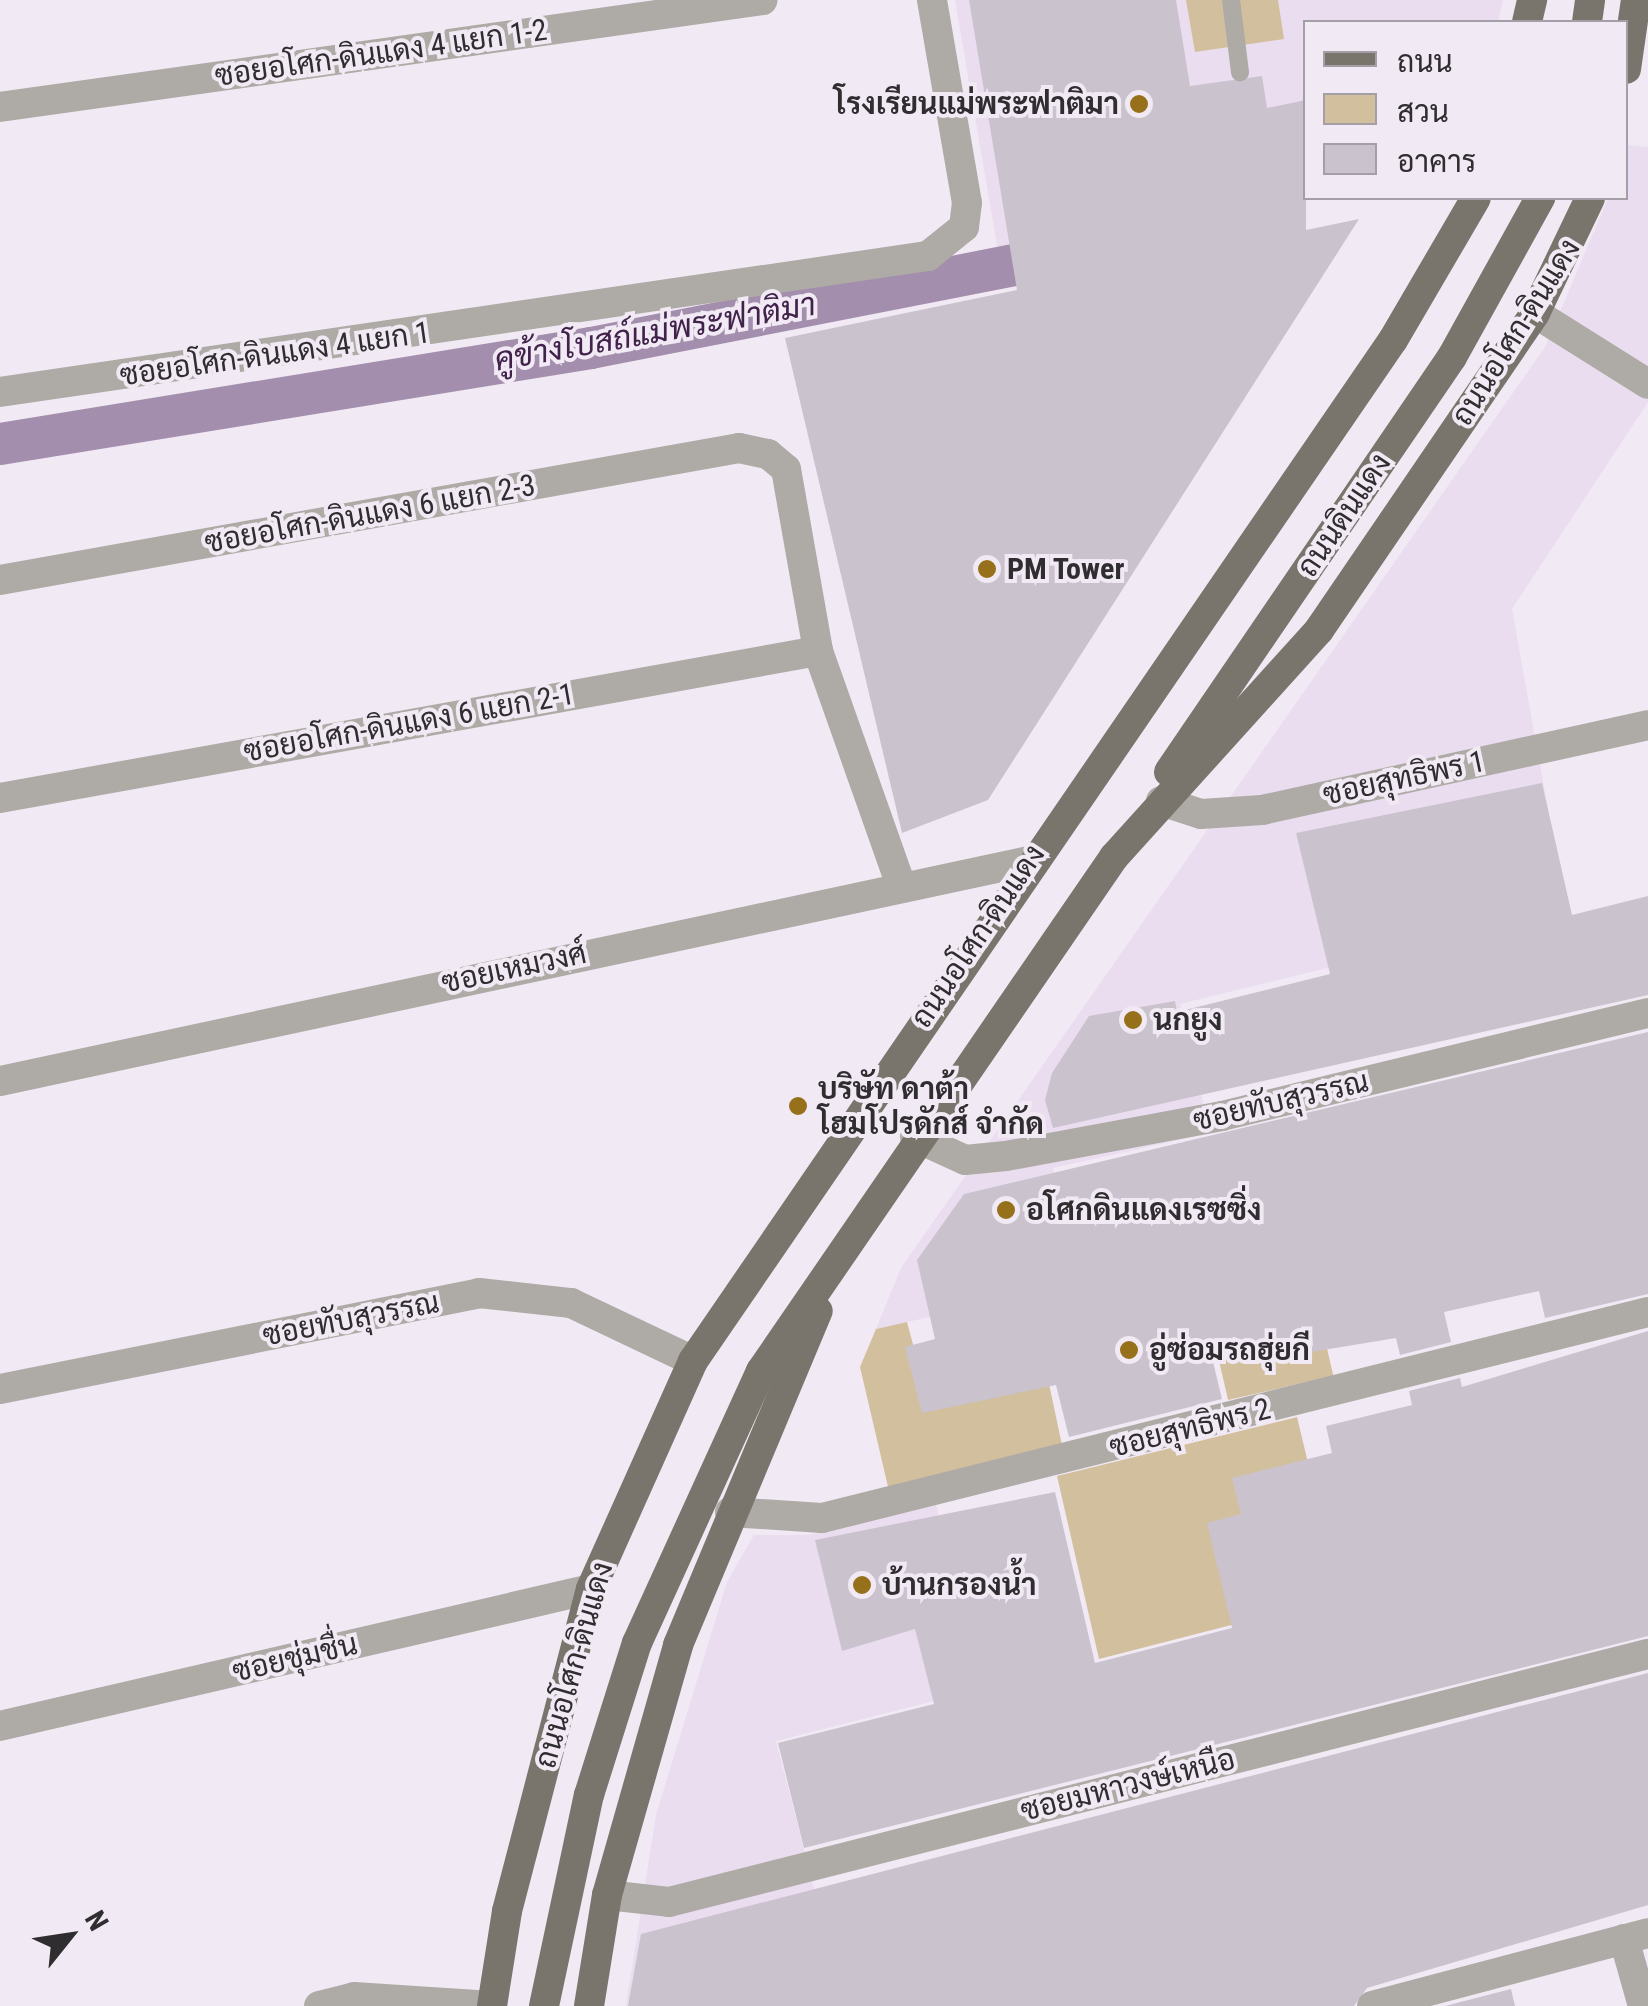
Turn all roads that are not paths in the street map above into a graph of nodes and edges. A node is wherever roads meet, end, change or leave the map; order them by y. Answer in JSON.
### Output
{"nodes":[{"id":1,"x":763,"y":0,"type":"edge"},
{"id":2,"x":932,"y":0,"type":"edge"},
{"id":3,"x":1231,"y":0,"type":"edge"},
{"id":4,"x":1636,"y":0,"type":"edge"},
{"id":5,"x":1628,"y":54,"type":"edge"},
{"id":6,"x":1240,"y":72,"type":"dead end"},
{"id":7,"x":0,"y":107,"type":"edge"},
{"id":8,"x":1475,"y":200,"type":"edge"},
{"id":9,"x":1539,"y":200,"type":"edge"},
{"id":10,"x":1589,"y":200,"type":"edge"},
{"id":11,"x":1536,"y":313,"type":"junction"},
{"id":12,"x":1648,"y":384,"type":"edge"},
{"id":13,"x":0,"y":392,"type":"edge"},
{"id":14,"x":0,"y":580,"type":"edge"},
{"id":15,"x":818,"y":651,"type":"junction"},
{"id":16,"x":1648,"y":725,"type":"edge"},
{"id":17,"x":1160,"y":793,"type":"junction"},
{"id":18,"x":0,"y":798,"type":"edge"},
{"id":19,"x":1029,"y":861,"type":"junction"},
{"id":20,"x":900,"y":884,"type":"junction"},
{"id":21,"x":1648,"y":1012,"type":"edge"},
{"id":22,"x":0,"y":1080,"type":"edge"},
{"id":23,"x":915,"y":1137,"type":"junction"},
{"id":24,"x":856,"y":1225,"type":"junction"},
{"id":25,"x":1648,"y":1312,"type":"edge"},
{"id":26,"x":693,"y":1361,"type":"junction"},
{"id":27,"x":0,"y":1389,"type":"edge"},
{"id":28,"x":730,"y":1512,"type":"junction"},
{"id":29,"x":590,"y":1590,"type":"junction"},
{"id":30,"x":1648,"y":1654,"type":"edge"},
{"id":31,"x":0,"y":1726,"type":"edge"},
{"id":32,"x":607,"y":1895,"type":"junction"},
{"id":33,"x":1636,"y":1936,"type":"edge"},
{"id":34,"x":319,"y":2006,"type":"edge"},
{"id":35,"x":492,"y":2006,"type":"edge"},
{"id":36,"x":544,"y":2006,"type":"edge"},
{"id":37,"x":589,"y":2006,"type":"edge"},
{"id":38,"x":1372,"y":2006,"type":"edge"},
{"id":39,"x":1643,"y":2006,"type":"edge"}],
"edges":[{"from":1,"to":7,"type":"street","name":"ซอยอโศก-ดินแดง 4 แยก 1-2"},
{"from":2,"to":13,"type":"street","name":"ซอยอโศก-ดินแดง 4 แยก 1"},
{"from":3,"to":6,"type":"lane"},
{"from":4,"to":5,"type":"main road"},
{"from":8,"to":19,"type":"main road","name":"ถนนอโศก-ดินแดง"},
{"from":9,"to":17,"type":"main road","name":"ถนนดินแดง"},
{"from":10,"to":11,"type":"main road","name":"ถนนอโศก-ดินแดง"},
{"from":11,"to":12,"type":"street"},
{"from":11,"to":17,"type":"main road","name":"ถนนอโศก-ดินแดง"},
{"from":14,"to":15,"type":"street","name":"ซอยอโศก-ดินแดง 6 แยก 2-3"},
{"from":15,"to":18,"type":"street","name":"ซอยอโศก-ดินแดง 6 แยก 2-1"},
{"from":15,"to":20,"type":"street"},
{"from":16,"to":17,"type":"street","name":"ซอยสุทธิพร 1"},
{"from":17,"to":23,"type":"main road","name":"ถนนอโศก-ดินแดง"},
{"from":19,"to":20,"type":"street","name":"ซอยเหมวงศ์"},
{"from":19,"to":26,"type":"main road","name":"ถนนอโศก-ดินแดง"},
{"from":20,"to":22,"type":"street","name":"ซอยเหมวงศ์"},
{"from":21,"to":23,"type":"street","name":"ซอยทับสุวรรณ"},
{"from":23,"to":24,"type":"main road","name":"ถนนอโศก-ดินแดง"},
{"from":24,"to":28,"type":"main road","name":"ถนนอโศก-ดินแดง"},
{"from":24,"to":36,"type":"main road","name":"ถนนอโศก-ดินแดง"},
{"from":25,"to":28,"type":"street","name":"ซอยสุทธิพร 2"},
{"from":26,"to":27,"type":"street","name":"ซอยทับสุวรรณ"},
{"from":26,"to":29,"type":"main road","name":"ถนนอโศก-ดินแดง"},
{"from":28,"to":32,"type":"main road","name":"ถนนอโศก-ดินแดง"},
{"from":29,"to":31,"type":"street","name":"ซอยชุ่มชื่น"},
{"from":29,"to":35,"type":"main road","name":"ถนนอโศก-ดินแดง"},
{"from":30,"to":32,"type":"street","name":"ซอยมหาวงษ์เหนือ"},
{"from":32,"to":37,"type":"main road","name":"ถนนอโศก-ดินแดง"},
{"from":33,"to":38,"type":"street"},
{"from":33,"to":39,"type":"street"},
{"from":34,"to":35,"type":"street"}]}
